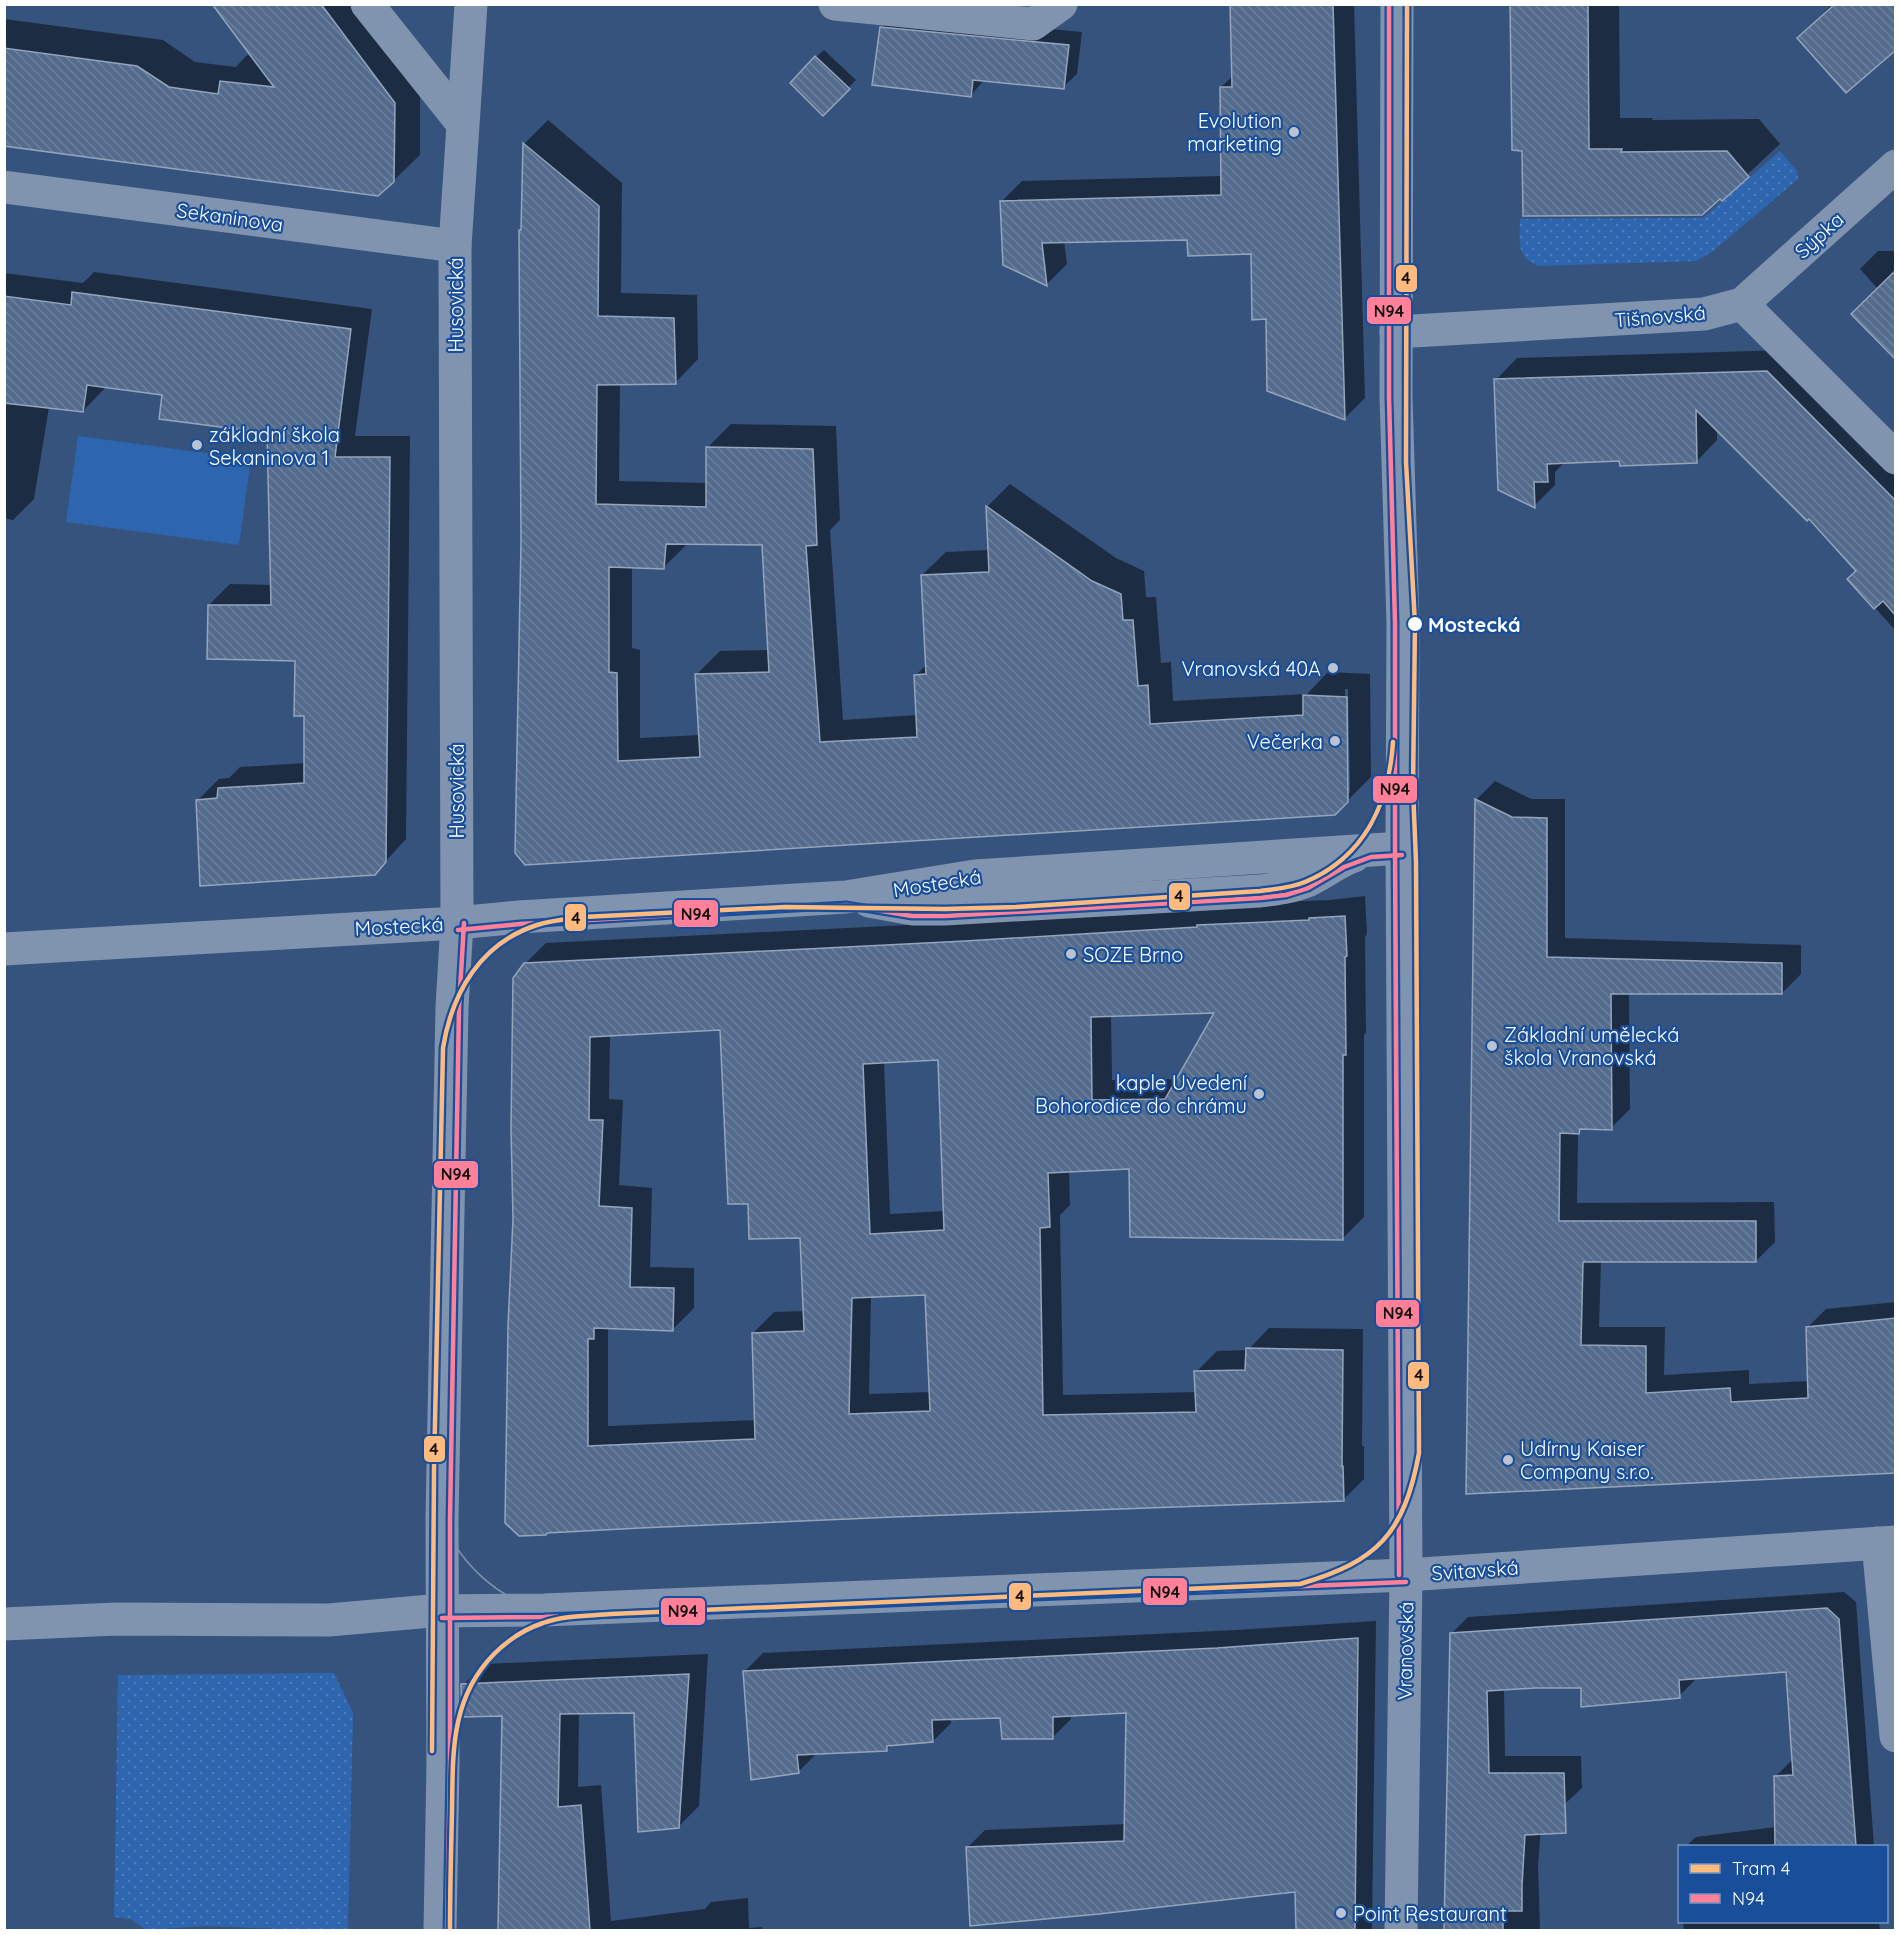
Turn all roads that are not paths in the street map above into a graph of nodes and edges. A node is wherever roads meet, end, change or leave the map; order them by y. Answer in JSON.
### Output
{"nodes":[{"id":1,"x":367,"y":4,"type":"edge"},
{"id":2,"x":471,"y":4,"type":"edge"},
{"id":3,"x":835,"y":4,"type":"edge"},
{"id":4,"x":1061,"y":4,"type":"edge"},
{"id":5,"x":1397,"y":4,"type":"edge"},
{"id":6,"x":462,"y":123,"type":"junction"},
{"id":7,"x":1896,"y":166,"type":"edge"},
{"id":8,"x":4,"y":187,"type":"edge"},
{"id":9,"x":455,"y":246,"type":"junction"},
{"id":10,"x":1742,"y":304,"type":"junction"},
{"id":11,"x":1396,"y":332,"type":"junction"},
{"id":12,"x":1896,"y":458,"type":"edge"},
{"id":13,"x":1402,"y":848,"type":"junction"},
{"id":14,"x":457,"y":923,"type":"junction"},
{"id":15,"x":4,"y":949,"type":"edge"},
{"id":16,"x":1887,"y":1543,"type":"edge"},
{"id":17,"x":1406,"y":1575,"type":"junction"},
{"id":18,"x":442,"y":1610,"type":"junction"},
{"id":19,"x":4,"y":1624,"type":"edge"},
{"id":20,"x":1896,"y":1736,"type":"edge"},
{"id":21,"x":440,"y":1930,"type":"edge"},
{"id":22,"x":1401,"y":1930,"type":"edge"}],
"edges":[{"from":1,"to":6,"type":"street"},
{"from":2,"to":6,"type":"street","name":"Husovická"},
{"from":3,"to":4,"type":"street"},
{"from":5,"to":11,"type":"street","name":"Vranovská"},
{"from":6,"to":9,"type":"street","name":"Husovická"},
{"from":7,"to":10,"type":"street","name":"Sýpka"},
{"from":8,"to":9,"type":"street","name":"Sekaninova"},
{"from":9,"to":14,"type":"street","name":"Husovická"},
{"from":10,"to":11,"type":"street","name":"Tišnovská"},
{"from":10,"to":12,"type":"street"},
{"from":11,"to":13,"type":"street","name":"Vranovská"},
{"from":13,"to":14,"type":"street","name":"Mostecká"},
{"from":13,"to":17,"type":"street","name":"Vranovská"},
{"from":14,"to":15,"type":"street","name":"Mostecká"},
{"from":14,"to":18,"type":"street","name":"Husovická"},
{"from":16,"to":17,"type":"street","name":"Svitavská"},
{"from":16,"to":20,"type":"street"},
{"from":17,"to":18,"type":"street","name":"Svitavská"},
{"from":17,"to":22,"type":"street","name":"Vranovská"},
{"from":18,"to":19,"type":"street","name":"Svitavská"},
{"from":18,"to":21,"type":"street","name":"Husovická"}]}
